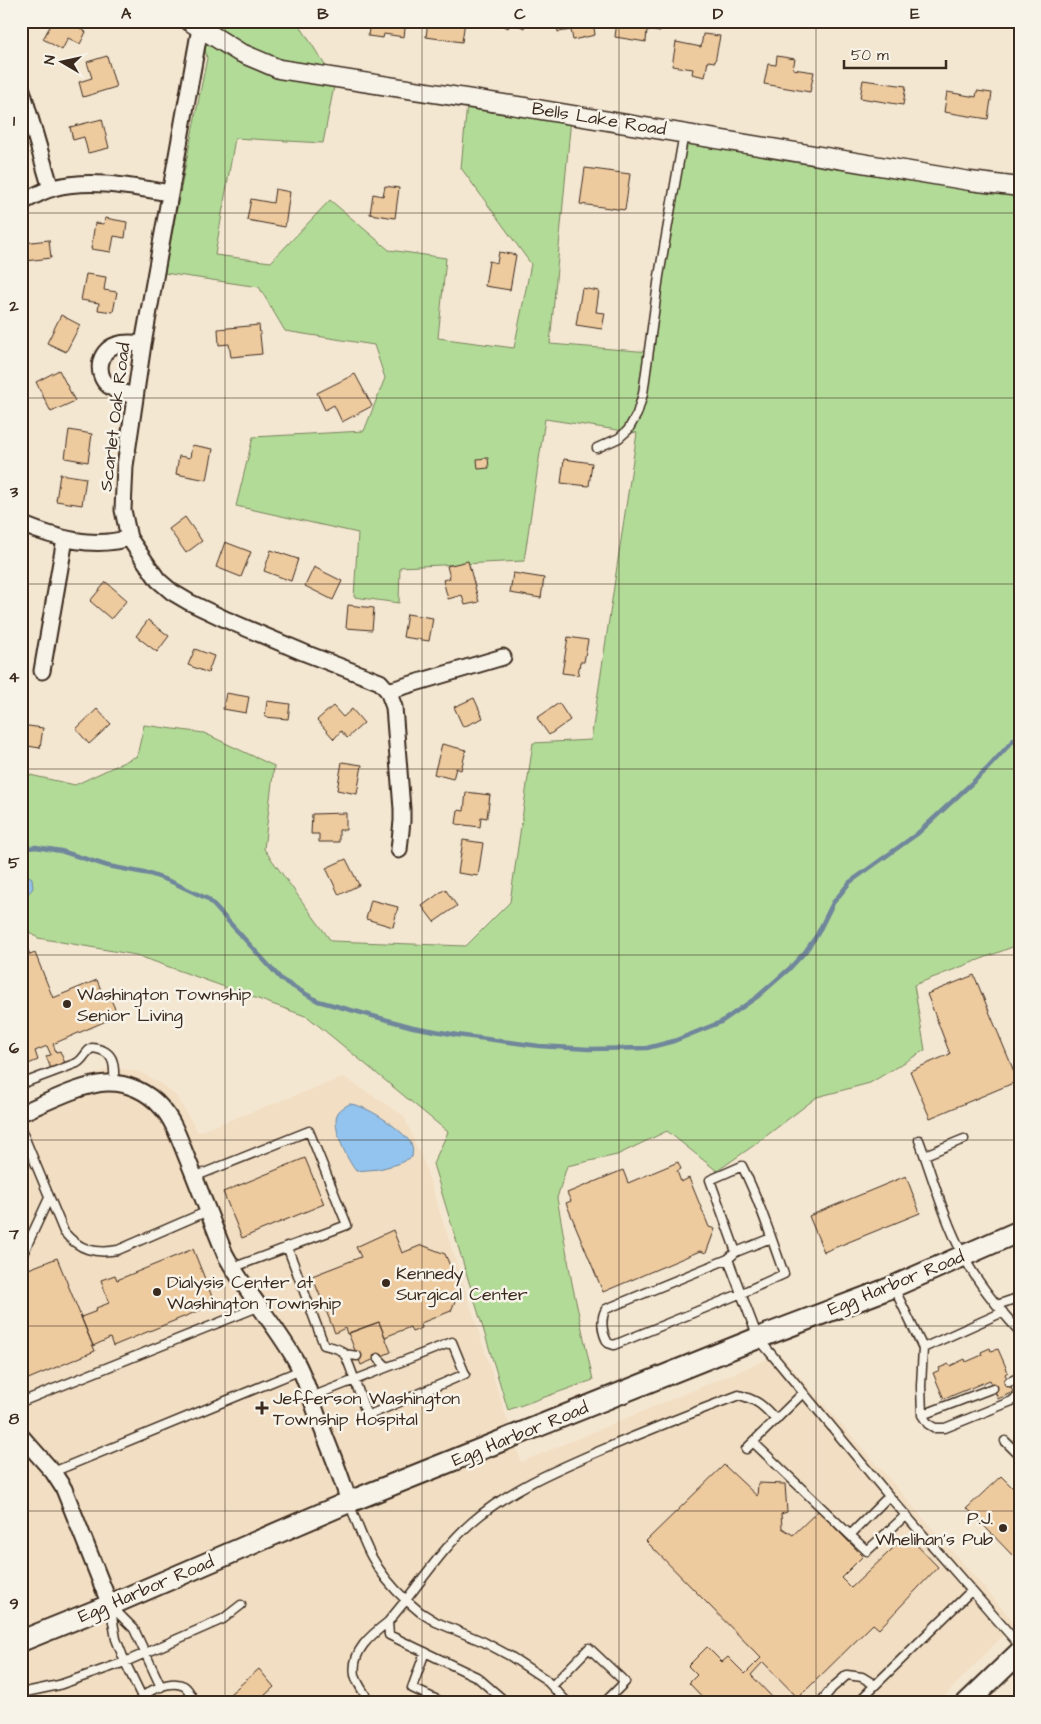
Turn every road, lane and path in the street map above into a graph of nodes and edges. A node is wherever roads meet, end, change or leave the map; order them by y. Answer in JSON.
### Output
{"nodes":[{"id":1,"x":194,"y":25,"type":"edge"},
{"id":2,"x":22,"y":90,"type":"edge"},
{"id":3,"x":684,"y":133,"type":"junction"},
{"id":4,"x":1020,"y":187,"type":"edge"},
{"id":5,"x":51,"y":189,"type":"junction"},
{"id":6,"x":170,"y":193,"type":"junction"},
{"id":7,"x":21,"y":203,"type":"edge"},
{"id":8,"x":143,"y":344,"type":"junction"},
{"id":9,"x":135,"y":396,"type":"junction"},
{"id":10,"x":597,"y":448,"type":"dead end"},
{"id":11,"x":21,"y":524,"type":"edge"},
{"id":12,"x":129,"y":538,"type":"junction"},
{"id":13,"x":65,"y":539,"type":"junction"},
{"id":14,"x":503,"y":657,"type":"dead end"},
{"id":15,"x":42,"y":671,"type":"dead end"},
{"id":16,"x":388,"y":690,"type":"junction"},
{"id":17,"x":399,"y":850,"type":"dead end"},
{"id":18,"x":114,"y":1083,"type":"junction"},
{"id":19,"x":21,"y":1084,"type":"edge"},
{"id":20,"x":21,"y":1113,"type":"edge"},
{"id":21,"x":21,"y":1129,"type":"edge"},
{"id":22,"x":964,"y":1139,"type":"dead end"},
{"id":23,"x":919,"y":1140,"type":"dead end"},
{"id":24,"x":925,"y":1155,"type":"junction"},
{"id":25,"x":194,"y":1177,"type":"junction"},
{"id":26,"x":49,"y":1198,"type":"junction"},
{"id":27,"x":208,"y":1211,"type":"junction"},
{"id":28,"x":1020,"y":1231,"type":"edge"},
{"id":29,"x":771,"y":1238,"type":"junction"},
{"id":30,"x":287,"y":1246,"type":"junction"},
{"id":31,"x":736,"y":1252,"type":"junction"},
{"id":32,"x":963,"y":1256,"type":"junction"},
{"id":33,"x":21,"y":1258,"type":"edge"},
{"id":34,"x":728,"y":1259,"type":"junction"},
{"id":35,"x":232,"y":1268,"type":"junction"},
{"id":36,"x":893,"y":1286,"type":"junction"},
{"id":37,"x":742,"y":1294,"type":"junction"},
{"id":38,"x":1020,"y":1297,"type":"edge"},
{"id":39,"x":997,"y":1305,"type":"junction"},
{"id":40,"x":258,"y":1306,"type":"junction"},
{"id":41,"x":1003,"y":1312,"type":"junction"},
{"id":42,"x":1020,"y":1332,"type":"edge"},
{"id":43,"x":758,"y":1338,"type":"junction"},
{"id":44,"x":923,"y":1348,"type":"junction"},
{"id":45,"x":344,"y":1354,"type":"junction"},
{"id":46,"x":357,"y":1356,"type":"dead end"},
{"id":47,"x":378,"y":1358,"type":"dead end"},
{"id":48,"x":388,"y":1367,"type":"junction"},
{"id":49,"x":301,"y":1370,"type":"junction"},
{"id":50,"x":1020,"y":1377,"type":"edge"},
{"id":51,"x":354,"y":1380,"type":"junction"},
{"id":52,"x":1009,"y":1382,"type":"dead end"},
{"id":53,"x":993,"y":1388,"type":"dead end"},
{"id":54,"x":803,"y":1393,"type":"junction"},
{"id":55,"x":1020,"y":1394,"type":"edge"},
{"id":56,"x":311,"y":1397,"type":"junction"},
{"id":57,"x":21,"y":1402,"type":"edge"},
{"id":58,"x":922,"y":1415,"type":"junction"},
{"id":59,"x":776,"y":1420,"type":"junction"},
{"id":60,"x":1005,"y":1441,"type":"dead end"},
{"id":61,"x":753,"y":1442,"type":"junction"},
{"id":62,"x":23,"y":1443,"type":"edge"},
{"id":63,"x":746,"y":1449,"type":"dead end"},
{"id":64,"x":1020,"y":1456,"type":"edge"},
{"id":65,"x":53,"y":1472,"type":"junction"},
{"id":66,"x":889,"y":1496,"type":"junction"},
{"id":67,"x":349,"y":1502,"type":"junction"},
{"id":68,"x":906,"y":1515,"type":"junction"},
{"id":69,"x":850,"y":1535,"type":"junction"},
{"id":70,"x":971,"y":1591,"type":"junction"},
{"id":71,"x":406,"y":1600,"type":"junction"},
{"id":72,"x":110,"y":1605,"type":"junction"},
{"id":73,"x":241,"y":1605,"type":"dead end"},
{"id":74,"x":388,"y":1622,"type":"junction"},
{"id":75,"x":21,"y":1641,"type":"edge"},
{"id":76,"x":1020,"y":1646,"type":"edge"},
{"id":77,"x":426,"y":1652,"type":"junction"},
{"id":78,"x":1020,"y":1652,"type":"edge"},
{"id":79,"x":146,"y":1653,"type":"junction"},
{"id":80,"x":125,"y":1662,"type":"junction"},
{"id":81,"x":875,"y":1685,"type":"junction"},
{"id":82,"x":552,"y":1686,"type":"junction"},
{"id":83,"x":161,"y":1687,"type":"junction"},
{"id":84,"x":21,"y":1694,"type":"edge"},
{"id":85,"x":140,"y":1700,"type":"edge"},
{"id":86,"x":195,"y":1703,"type":"edge"},
{"id":87,"x":370,"y":1703,"type":"edge"},
{"id":88,"x":444,"y":1703,"type":"edge"},
{"id":89,"x":507,"y":1703,"type":"edge"},
{"id":90,"x":568,"y":1703,"type":"edge"},
{"id":91,"x":604,"y":1703,"type":"edge"},
{"id":92,"x":820,"y":1703,"type":"edge"},
{"id":93,"x":857,"y":1703,"type":"edge"},
{"id":94,"x":967,"y":1703,"type":"edge"}],
"edges":[{"from":1,"to":3,"type":"street","name":"Bells Lake Road"},
{"from":1,"to":6,"type":"street","name":"Scarlet Oak Road"},
{"from":2,"to":5,"type":"street"},
{"from":3,"to":4,"type":"street","name":"Bells Lake Road"},
{"from":3,"to":10,"type":"lane"},
{"from":5,"to":6,"type":"street"},
{"from":5,"to":7,"type":"street"},
{"from":6,"to":8,"type":"street","name":"Scarlet Oak Road"},
{"from":8,"to":9,"type":"street","name":"Scarlet Oak Road"},
{"from":8,"to":9,"type":"street"},
{"from":9,"to":12,"type":"street","name":"Scarlet Oak Road"},
{"from":11,"to":13,"type":"street"},
{"from":12,"to":13,"type":"street"},
{"from":12,"to":16,"type":"street","name":"Scarlet Oak Road"},
{"from":13,"to":15,"type":"street"},
{"from":14,"to":16,"type":"street"},
{"from":16,"to":17,"type":"street"},
{"from":18,"to":19,"type":"lane"},
{"from":18,"to":20,"type":"street"},
{"from":18,"to":25,"type":"street"},
{"from":21,"to":26,"type":"lane"},
{"from":22,"to":24,"type":"lane"},
{"from":23,"to":24,"type":"lane"},
{"from":24,"to":32,"type":"lane"},
{"from":25,"to":27,"type":"street"},
{"from":25,"to":30,"type":"lane"},
{"from":26,"to":27,"type":"lane"},
{"from":26,"to":33,"type":"lane"},
{"from":27,"to":35,"type":"street"},
{"from":28,"to":32,"type":"main road","name":"Egg Harbor Road"},
{"from":29,"to":31,"type":"lane"},
{"from":29,"to":31,"type":"lane"},
{"from":29,"to":37,"type":"lane"},
{"from":30,"to":35,"type":"lane"},
{"from":30,"to":45,"type":"lane"},
{"from":31,"to":34,"type":"lane"},
{"from":32,"to":36,"type":"main road","name":"Egg Harbor Road"},
{"from":32,"to":39,"type":"lane"},
{"from":34,"to":37,"type":"lane"},
{"from":34,"to":37,"type":"lane"},
{"from":35,"to":40,"type":"street"},
{"from":36,"to":43,"type":"main road","name":"Egg Harbor Road"},
{"from":36,"to":44,"type":"lane"},
{"from":37,"to":43,"type":"lane"},
{"from":38,"to":39,"type":"lane"},
{"from":39,"to":41,"type":"lane"},
{"from":40,"to":49,"type":"street"},
{"from":40,"to":57,"type":"lane"},
{"from":41,"to":42,"type":"lane"},
{"from":41,"to":44,"type":"lane"},
{"from":43,"to":54,"type":"lane"},
{"from":43,"to":67,"type":"main road","name":"Egg Harbor Road"},
{"from":44,"to":58,"type":"lane"},
{"from":45,"to":46,"type":"lane"},
{"from":45,"to":51,"type":"lane"},
{"from":47,"to":48,"type":"lane"},
{"from":48,"to":51,"type":"lane"},
{"from":48,"to":51,"type":"lane"},
{"from":49,"to":56,"type":"street"},
{"from":49,"to":65,"type":"lane"},
{"from":50,"to":52,"type":"lane"},
{"from":51,"to":56,"type":"lane"},
{"from":53,"to":58,"type":"lane"},
{"from":54,"to":59,"type":"lane"},
{"from":54,"to":66,"type":"lane"},
{"from":55,"to":58,"type":"lane"},
{"from":56,"to":67,"type":"street"},
{"from":59,"to":61,"type":"lane"},
{"from":59,"to":71,"type":"lane"},
{"from":60,"to":64,"type":"lane"},
{"from":61,"to":63,"type":"lane"},
{"from":61,"to":69,"type":"lane"},
{"from":62,"to":65,"type":"street"},
{"from":65,"to":72,"type":"street"},
{"from":66,"to":68,"type":"lane"},
{"from":66,"to":69,"type":"lane"},
{"from":67,"to":71,"type":"lane"},
{"from":67,"to":72,"type":"main road","name":"Egg Harbor Road"},
{"from":68,"to":69,"type":"lane"},
{"from":68,"to":70,"type":"lane"},
{"from":70,"to":76,"type":"lane"},
{"from":70,"to":81,"type":"lane"},
{"from":71,"to":74,"type":"lane"},
{"from":71,"to":82,"type":"lane"},
{"from":72,"to":75,"type":"main road","name":"Egg Harbor Road"},
{"from":72,"to":79,"type":"lane"},
{"from":72,"to":80,"type":"lane"},
{"from":73,"to":79,"type":"lane"},
{"from":74,"to":77,"type":"lane"},
{"from":74,"to":87,"type":"lane"},
{"from":77,"to":88,"type":"lane"},
{"from":77,"to":89,"type":"lane"},
{"from":78,"to":94,"type":"main road"},
{"from":79,"to":80,"type":"lane"},
{"from":79,"to":83,"type":"lane"},
{"from":80,"to":84,"type":"lane"},
{"from":80,"to":85,"type":"lane"},
{"from":81,"to":92,"type":"lane"},
{"from":81,"to":93,"type":"lane"},
{"from":82,"to":90,"type":"lane"},
{"from":82,"to":91,"type":"lane"},
{"from":83,"to":85,"type":"lane"},
{"from":83,"to":86,"type":"lane"}]}
